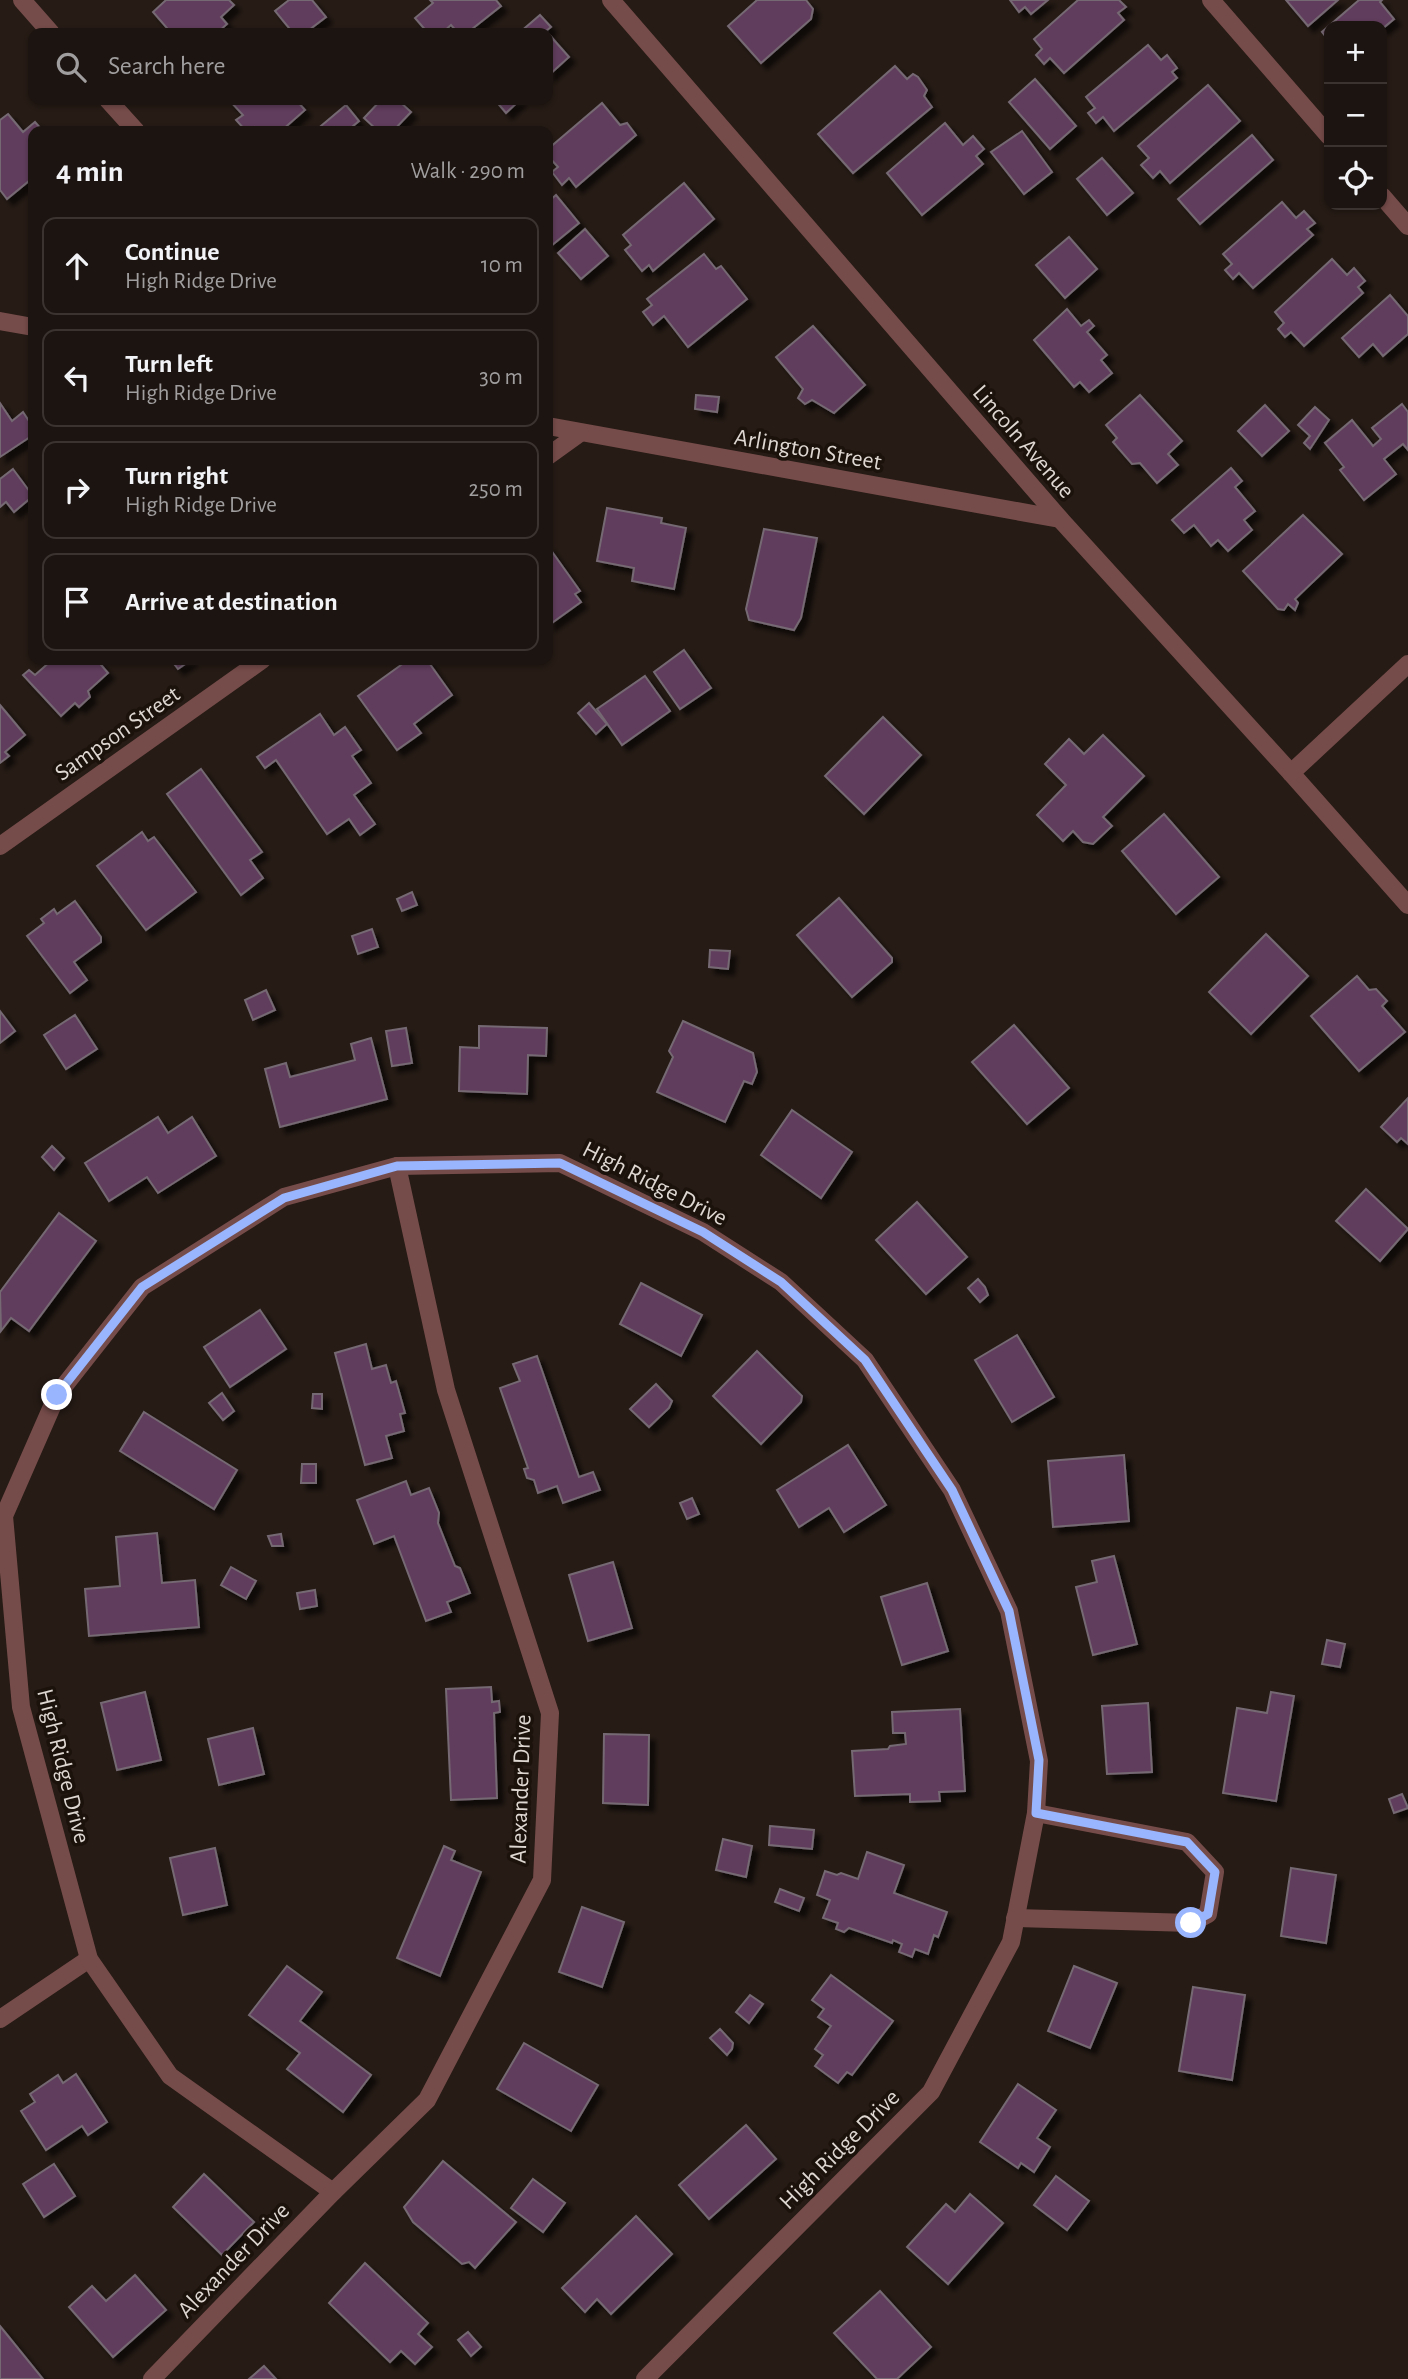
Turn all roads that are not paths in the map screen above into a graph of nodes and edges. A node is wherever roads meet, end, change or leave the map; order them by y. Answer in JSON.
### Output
{"nodes":[{"id":1,"x":22,"y":0,"type":"edge"},
{"id":2,"x":611,"y":0,"type":"edge"},
{"id":3,"x":1211,"y":0,"type":"edge"},
{"id":4,"x":47,"y":28,"type":"edge"},
{"id":5,"x":113,"y":105,"type":"edge"},
{"id":6,"x":131,"y":126,"type":"edge"},
{"id":7,"x":1324,"y":130,"type":"edge"},
{"id":8,"x":1387,"y":202,"type":"edge"},
{"id":9,"x":1408,"y":226,"type":"edge"},
{"id":10,"x":0,"y":321,"type":"edge"},
{"id":11,"x":28,"y":326,"type":"edge"},
{"id":12,"x":553,"y":427,"type":"edge"},
{"id":13,"x":580,"y":433,"type":"junction"},
{"id":14,"x":553,"y":452,"type":"edge"},
{"id":15,"x":1060,"y":519,"type":"junction"},
{"id":16,"x":1408,"y":664,"type":"edge"},
{"id":17,"x":255,"y":665,"type":"edge"},
{"id":18,"x":1291,"y":773,"type":"junction"},
{"id":19,"x":0,"y":846,"type":"edge"},
{"id":20,"x":1408,"y":905,"type":"edge"},
{"id":21,"x":397,"y":1166,"type":"junction"},
{"id":22,"x":1036,"y":1813,"type":"junction"},
{"id":23,"x":1016,"y":1918,"type":"junction"},
{"id":24,"x":89,"y":1959,"type":"junction"},
{"id":25,"x":0,"y":2019,"type":"edge"},
{"id":26,"x":333,"y":2192,"type":"junction"},
{"id":27,"x":152,"y":2379,"type":"edge"},
{"id":28,"x":645,"y":2379,"type":"edge"}],
"edges":[{"from":1,"to":4,"type":"street"},
{"from":2,"to":15,"type":"street","name":"Lincoln Avenue"},
{"from":3,"to":7,"type":"street"},
{"from":5,"to":6,"type":"street"},
{"from":8,"to":9,"type":"street"},
{"from":10,"to":11,"type":"street"},
{"from":12,"to":13,"type":"street","name":"Arlington Street"},
{"from":13,"to":14,"type":"street"},
{"from":13,"to":15,"type":"street","name":"Arlington Street"},
{"from":15,"to":18,"type":"street","name":"Lincoln Avenue"},
{"from":16,"to":18,"type":"street"},
{"from":17,"to":19,"type":"street","name":"Sampson Street"},
{"from":18,"to":20,"type":"street","name":"Lincoln Avenue"},
{"from":21,"to":22,"type":"street","name":"High Ridge Drive"},
{"from":21,"to":24,"type":"street","name":"High Ridge Drive"},
{"from":21,"to":26,"type":"street","name":"Alexander Drive"},
{"from":22,"to":23,"type":"street","name":"High Ridge Drive"},
{"from":22,"to":23,"type":"street"},
{"from":23,"to":28,"type":"street","name":"High Ridge Drive"},
{"from":24,"to":25,"type":"street"},
{"from":24,"to":26,"type":"street","name":"High Ridge Drive"},
{"from":26,"to":27,"type":"street","name":"Alexander Drive"}]}
